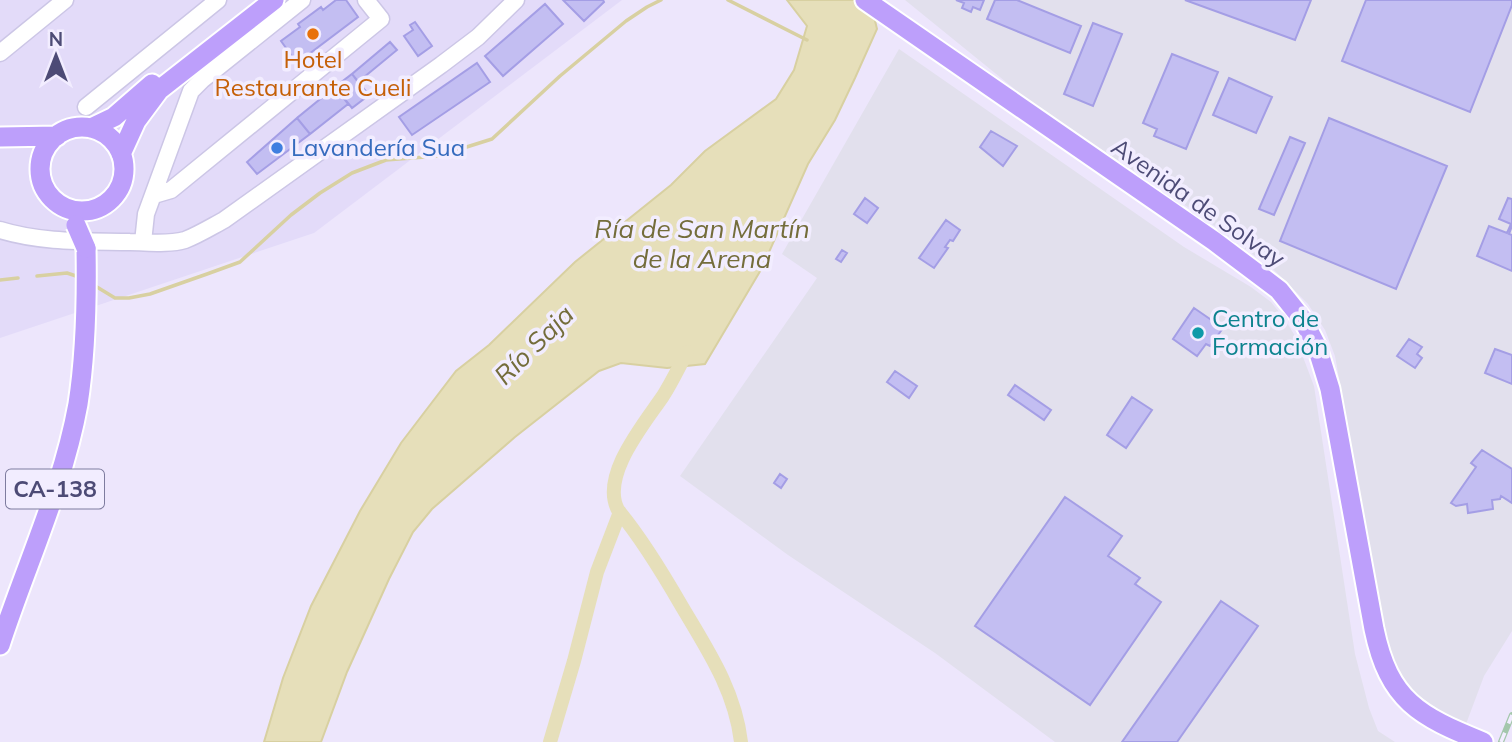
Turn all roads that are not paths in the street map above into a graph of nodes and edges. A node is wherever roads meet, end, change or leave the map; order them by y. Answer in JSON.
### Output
{"nodes":[{"id":1,"x":65,"y":0,"type":"edge"},
{"id":2,"x":218,"y":0,"type":"edge"},
{"id":3,"x":257,"y":0,"type":"edge"},
{"id":4,"x":274,"y":0,"type":"edge"},
{"id":5,"x":302,"y":0,"type":"edge"},
{"id":6,"x":366,"y":0,"type":"edge"},
{"id":7,"x":516,"y":0,"type":"edge"},
{"id":8,"x":865,"y":0,"type":"edge"},
{"id":9,"x":0,"y":53,"type":"edge"},
{"id":10,"x":86,"y":107,"type":"dead end"},
{"id":11,"x":91,"y":128,"type":"junction"},
{"id":12,"x":57,"y":136,"type":"junction"},
{"id":13,"x":0,"y":139,"type":"edge"},
{"id":14,"x":121,"y":153,"type":"junction"},
{"id":15,"x":40,"y":165,"type":"junction"},
{"id":16,"x":154,"y":195,"type":"junction"},
{"id":17,"x":83,"y":217,"type":"junction"},
{"id":18,"x":0,"y":230,"type":"edge"},
{"id":19,"x":143,"y":242,"type":"junction"},
{"id":20,"x":0,"y":645,"type":"edge"},
{"id":21,"x":1483,"y":742,"type":"edge"}],
"edges":[{"from":1,"to":9,"type":"street"},
{"from":2,"to":10,"type":"street"},
{"from":3,"to":11,"type":"main road"},
{"from":4,"to":14,"type":"main road"},
{"from":5,"to":16,"type":"street"},
{"from":6,"to":16,"type":"street"},
{"from":7,"to":19,"type":"street"},
{"from":8,"to":21,"type":"main road","name":"Avenida de Solvay"},
{"from":11,"to":12,"type":"main road"},
{"from":11,"to":14,"type":"main road"},
{"from":12,"to":13,"type":"main road"},
{"from":12,"to":15,"type":"main road"},
{"from":13,"to":15,"type":"main road"},
{"from":14,"to":17,"type":"main road"},
{"from":15,"to":17,"type":"main road"},
{"from":16,"to":19,"type":"street"},
{"from":17,"to":20,"type":"main road","number":"CA-138","bridge":true},
{"from":18,"to":19,"type":"street"}]}
